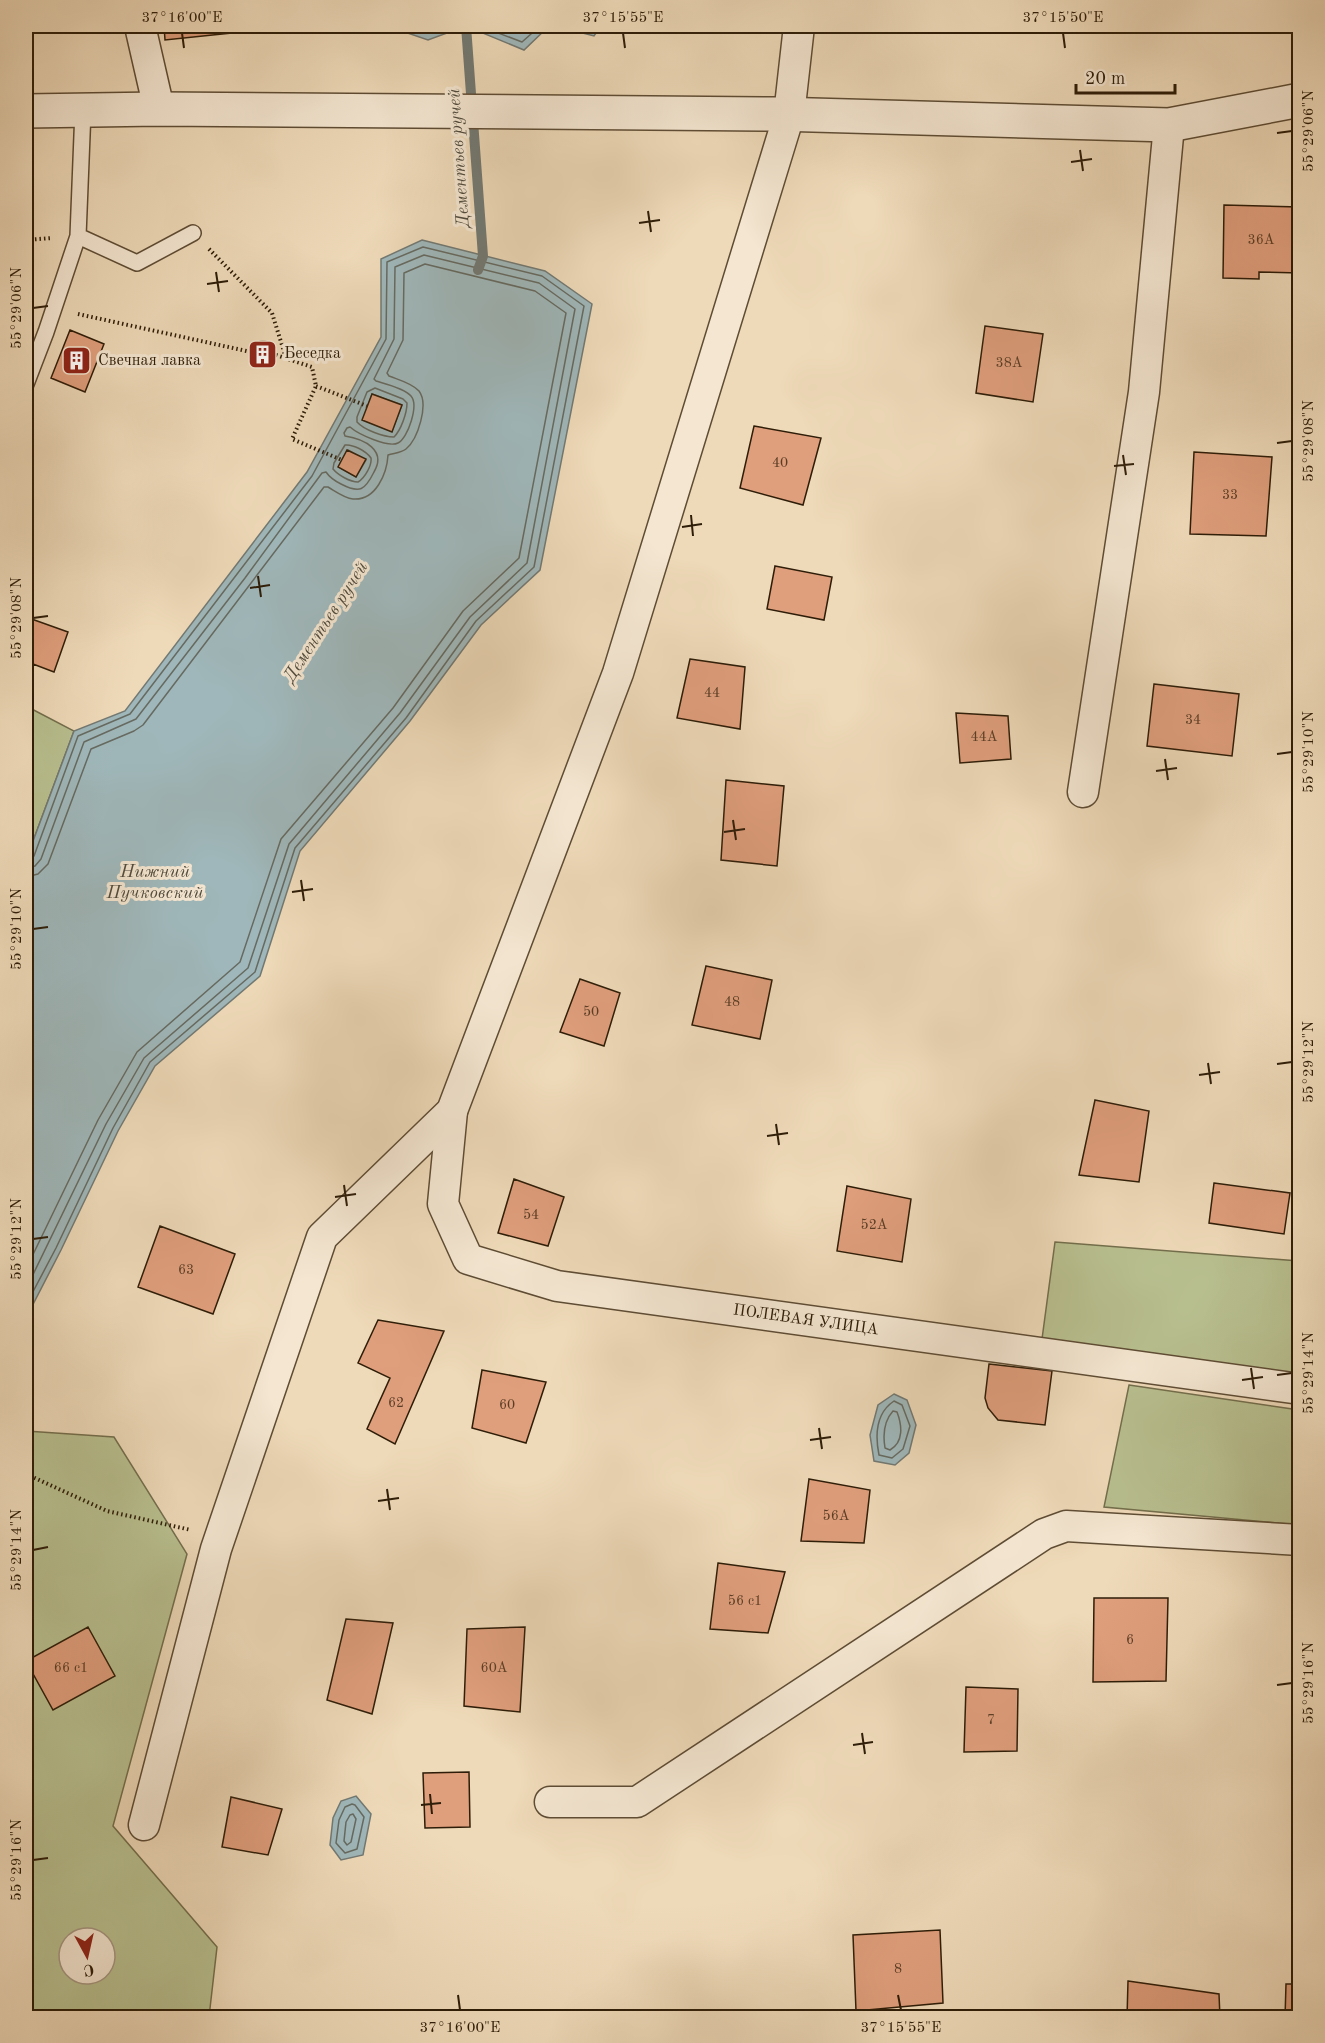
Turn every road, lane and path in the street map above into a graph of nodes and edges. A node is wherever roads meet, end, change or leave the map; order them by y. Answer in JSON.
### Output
{"nodes":[{"id":1,"x":140,"y":26,"type":"edge"},
{"id":2,"x":799,"y":26,"type":"edge"},
{"id":3,"x":1299,"y":100,"type":"edge"},
{"id":4,"x":159,"y":109,"type":"junction"},
{"id":5,"x":83,"y":110,"type":"junction"},
{"id":6,"x":26,"y":111,"type":"edge"},
{"id":7,"x":789,"y":115,"type":"junction"},
{"id":8,"x":1170,"y":125,"type":"junction"},
{"id":9,"x":193,"y":233,"type":"joint"},
{"id":10,"x":78,"y":236,"type":"junction"},
{"id":11,"x":54,"y":308,"type":"junction"},
{"id":12,"x":251,"y":352,"type":"dead end"},
{"id":13,"x":276,"y":356,"type":"dead end"},
{"id":14,"x":286,"y":358,"type":"junction"},
{"id":15,"x":26,"y":384,"type":"edge"},
{"id":16,"x":316,"y":386,"type":"junction"},
{"id":17,"x":367,"y":406,"type":"dead end"},
{"id":18,"x":342,"y":460,"type":"dead end"},
{"id":19,"x":1083,"y":792,"type":"dead end"},
{"id":20,"x":452,"y":1111,"type":"junction"},
{"id":21,"x":1299,"y":1389,"type":"edge"},
{"id":22,"x":26,"y":1474,"type":"edge"},
{"id":23,"x":221,"y":1536,"type":"junction"},
{"id":24,"x":1299,"y":1540,"type":"edge"},
{"id":25,"x":550,"y":1802,"type":"dead end"},
{"id":26,"x":144,"y":1825,"type":"dead end"}],
"edges":[{"from":1,"to":4,"type":"street"},
{"from":2,"to":7,"type":"street"},
{"from":3,"to":8,"type":"street"},
{"from":4,"to":5,"type":"street"},
{"from":4,"to":7,"type":"street"},
{"from":5,"to":6,"type":"street"},
{"from":5,"to":10,"type":"lane"},
{"from":7,"to":8,"type":"street"},
{"from":7,"to":20,"type":"street"},
{"from":8,"to":19,"type":"street"},
{"from":9,"to":10,"type":"lane"},
{"from":9,"to":14,"type":"path"},
{"from":10,"to":11,"type":"lane"},
{"from":11,"to":12,"type":"path"},
{"from":11,"to":15,"type":"lane"},
{"from":13,"to":14,"type":"path"},
{"from":14,"to":16,"type":"path"},
{"from":16,"to":17,"type":"path"},
{"from":16,"to":18,"type":"path"},
{"from":20,"to":21,"type":"street","name":"ПОЛЕВАЯ УЛИЦА"},
{"from":20,"to":23,"type":"street"},
{"from":22,"to":23,"type":"path"},
{"from":23,"to":26,"type":"street"},
{"from":24,"to":25,"type":"street"}]}
